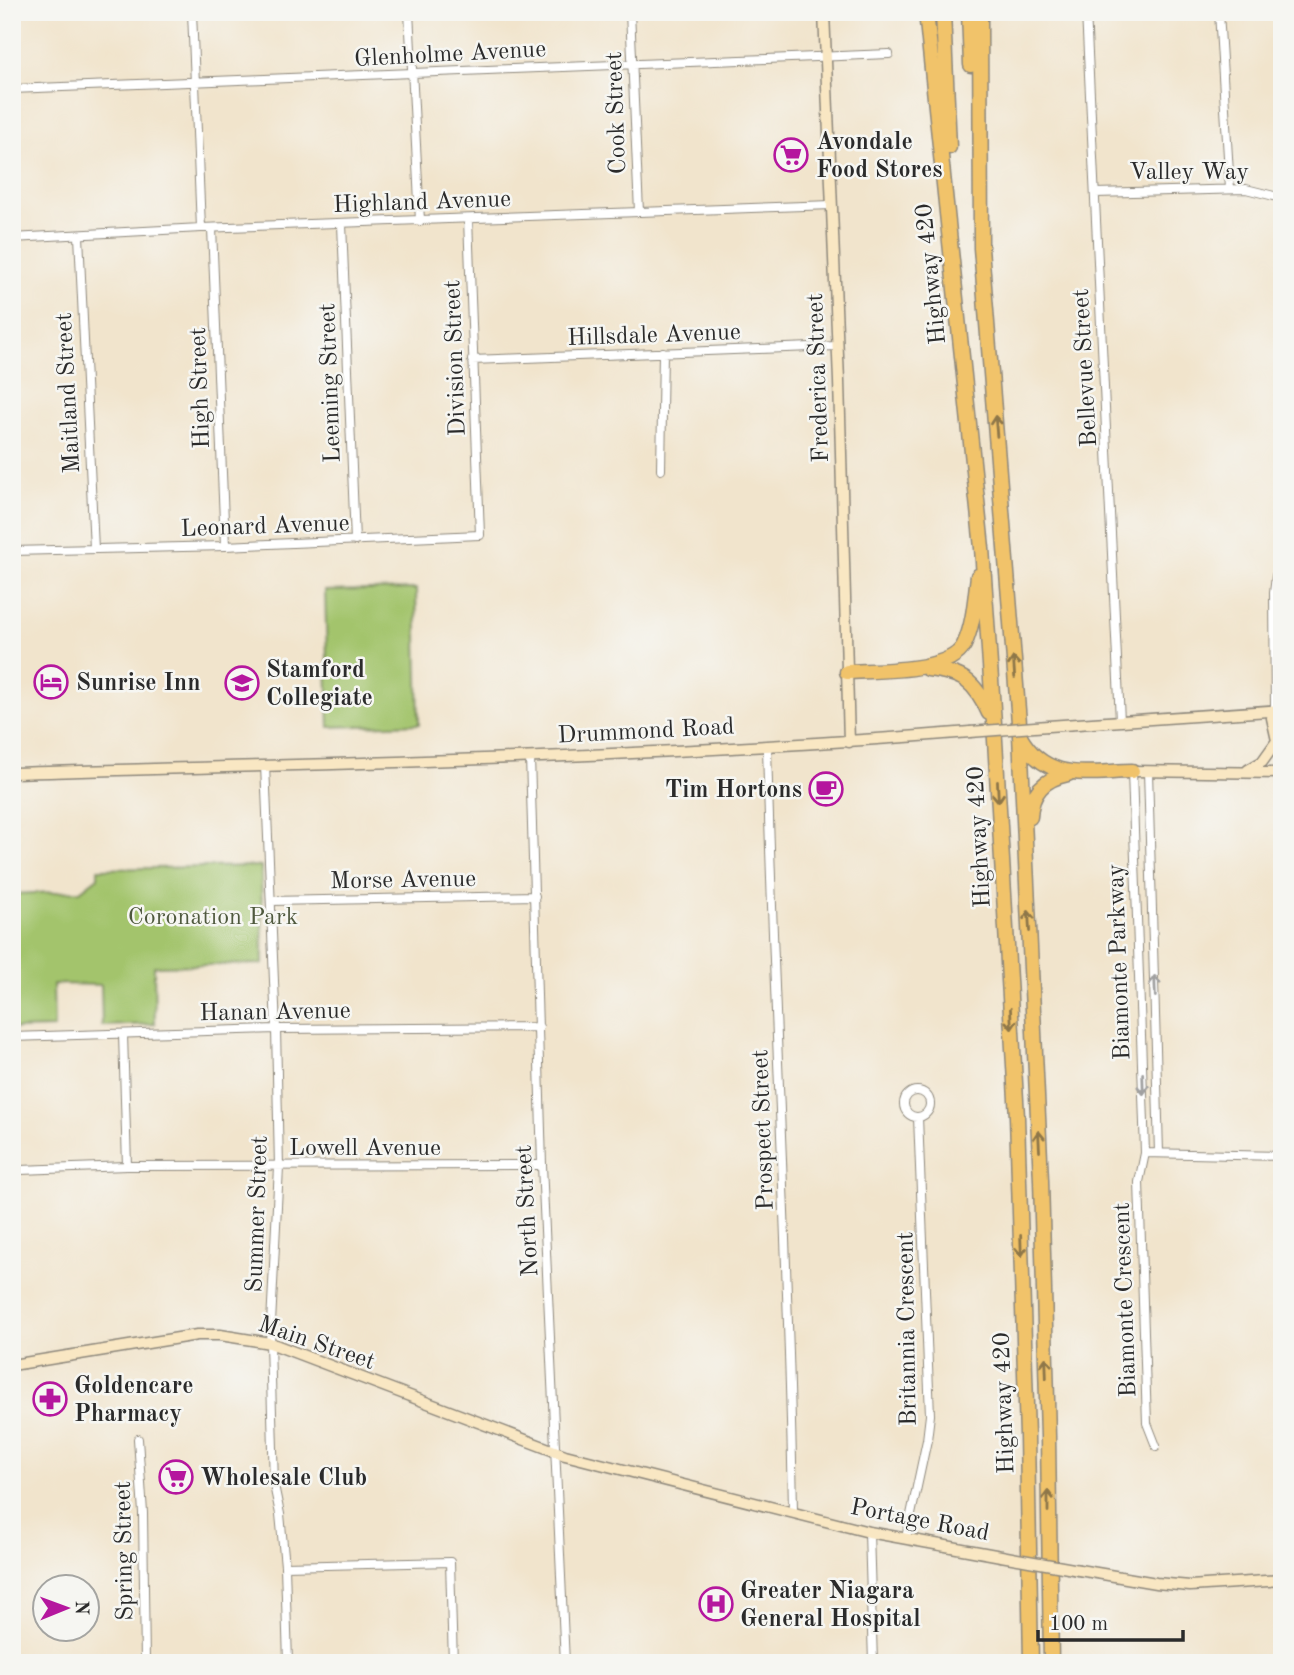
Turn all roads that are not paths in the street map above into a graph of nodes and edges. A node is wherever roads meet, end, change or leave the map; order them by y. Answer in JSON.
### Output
{"nodes":[{"id":1,"x":192,"y":12,"type":"edge"},
{"id":2,"x":409,"y":12,"type":"edge"},
{"id":3,"x":630,"y":12,"type":"edge"},
{"id":4,"x":824,"y":12,"type":"edge"},
{"id":5,"x":926,"y":12,"type":"edge"},
{"id":6,"x":943,"y":12,"type":"edge"},
{"id":7,"x":969,"y":12,"type":"edge"},
{"id":8,"x":980,"y":12,"type":"edge"},
{"id":9,"x":1086,"y":12,"type":"edge"},
{"id":10,"x":1219,"y":12,"type":"edge"},
{"id":11,"x":889,"y":54,"type":"dead end"},
{"id":12,"x":826,"y":56,"type":"junction"},
{"id":13,"x":632,"y":64,"type":"junction"},
{"id":14,"x":411,"y":74,"type":"junction"},
{"id":15,"x":194,"y":83,"type":"junction"},
{"id":16,"x":12,"y":89,"type":"edge"},
{"id":17,"x":1230,"y":189,"type":"junction"},
{"id":18,"x":1095,"y":193,"type":"junction"},
{"id":19,"x":1282,"y":200,"type":"edge"},
{"id":20,"x":832,"y":205,"type":"junction"},
{"id":21,"x":639,"y":212,"type":"junction"},
{"id":22,"x":467,"y":219,"type":"junction"},
{"id":23,"x":420,"y":221,"type":"junction"},
{"id":24,"x":342,"y":224,"type":"junction"},
{"id":25,"x":201,"y":228,"type":"junction"},
{"id":26,"x":212,"y":228,"type":"junction"},
{"id":27,"x":79,"y":236,"type":"junction"},
{"id":28,"x":12,"y":238,"type":"edge"},
{"id":29,"x":981,"y":248,"type":"junction"},
{"id":30,"x":957,"y":310,"type":"junction"},
{"id":31,"x":838,"y":346,"type":"junction"},
{"id":32,"x":663,"y":352,"type":"junction"},
{"id":33,"x":472,"y":360,"type":"junction"},
{"id":34,"x":661,"y":470,"type":"dead end"},
{"id":35,"x":480,"y":495,"type":"joint"},
{"id":36,"x":355,"y":541,"type":"junction"},
{"id":37,"x":225,"y":547,"type":"junction"},
{"id":38,"x":982,"y":548,"type":"junction"},
{"id":39,"x":94,"y":549,"type":"junction"},
{"id":40,"x":12,"y":551,"type":"edge"},
{"id":41,"x":1282,"y":559,"type":"edge"},
{"id":42,"x":913,"y":667,"type":"junction"},
{"id":43,"x":847,"y":672,"type":"junction"},
{"id":44,"x":1279,"y":713,"type":"edge"},
{"id":45,"x":1120,"y":721,"type":"junction"},
{"id":46,"x":994,"y":723,"type":"junction"},
{"id":47,"x":1020,"y":735,"type":"junction"},
{"id":48,"x":1277,"y":741,"type":"junction"},
{"id":49,"x":849,"y":742,"type":"junction"},
{"id":50,"x":767,"y":745,"type":"junction"},
{"id":51,"x":530,"y":757,"type":"junction"},
{"id":52,"x":1282,"y":763,"type":"edge"},
{"id":53,"x":265,"y":765,"type":"junction"},
{"id":54,"x":1132,"y":771,"type":"junction"},
{"id":55,"x":1148,"y":771,"type":"junction"},
{"id":56,"x":1079,"y":772,"type":"junction"},
{"id":57,"x":1235,"y":772,"type":"junction"},
{"id":58,"x":1282,"y":772,"type":"edge"},
{"id":59,"x":12,"y":774,"type":"edge"},
{"id":60,"x":1025,"y":853,"type":"junction"},
{"id":61,"x":535,"y":896,"type":"junction"},
{"id":62,"x":271,"y":901,"type":"junction"},
{"id":63,"x":539,"y":1027,"type":"junction"},
{"id":64,"x":276,"y":1029,"type":"junction"},
{"id":65,"x":123,"y":1034,"type":"junction"},
{"id":66,"x":12,"y":1037,"type":"edge"},
{"id":67,"x":918,"y":1117,"type":"dead end"},
{"id":68,"x":1145,"y":1153,"type":"junction"},
{"id":69,"x":1159,"y":1153,"type":"junction"},
{"id":70,"x":1282,"y":1156,"type":"edge"},
{"id":71,"x":542,"y":1165,"type":"junction"},
{"id":72,"x":127,"y":1166,"type":"junction"},
{"id":73,"x":279,"y":1167,"type":"junction"},
{"id":74,"x":20,"y":1170,"type":"dead end"},
{"id":75,"x":270,"y":1343,"type":"junction"},
{"id":76,"x":12,"y":1365,"type":"edge"},
{"id":77,"x":138,"y":1439,"type":"dead end"},
{"id":78,"x":1156,"y":1446,"type":"dead end"},
{"id":79,"x":557,"y":1451,"type":"junction"},
{"id":80,"x":793,"y":1513,"type":"junction"},
{"id":81,"x":869,"y":1532,"type":"junction"},
{"id":82,"x":906,"y":1538,"type":"junction"},
{"id":83,"x":285,"y":1566,"type":"junction"},
{"id":84,"x":1282,"y":1580,"type":"edge"},
{"id":85,"x":145,"y":1663,"type":"edge"},
{"id":86,"x":288,"y":1663,"type":"edge"},
{"id":87,"x":453,"y":1663,"type":"edge"},
{"id":88,"x":565,"y":1663,"type":"edge"},
{"id":89,"x":873,"y":1663,"type":"edge"},
{"id":90,"x":1031,"y":1663,"type":"edge"},
{"id":91,"x":1051,"y":1663,"type":"edge"}],
"edges":[{"from":1,"to":15,"type":"street"},
{"from":2,"to":14,"type":"street"},
{"from":3,"to":13,"type":"street","name":"Cook Street"},
{"from":4,"to":12,"type":"street","name":"Frederica Street"},
{"from":5,"to":30,"type":"highway","name":"Highway 420"},
{"from":6,"to":30,"type":"highway"},
{"from":7,"to":29,"type":"highway"},
{"from":8,"to":29,"type":"highway","name":"Highway 420"},
{"from":9,"to":18,"type":"street","name":"Bellevue Street"},
{"from":10,"to":17,"type":"street"},
{"from":11,"to":12,"type":"street","name":"Glenholme Avenue"},
{"from":12,"to":13,"type":"street","name":"Glenholme Avenue"},
{"from":12,"to":20,"type":"street","name":"Frederica Street"},
{"from":13,"to":14,"type":"street","name":"Glenholme Avenue"},
{"from":13,"to":21,"type":"street","name":"Cook Street"},
{"from":14,"to":15,"type":"street","name":"Glenholme Avenue"},
{"from":14,"to":23,"type":"street"},
{"from":15,"to":16,"type":"street","name":"Glenholme Avenue"},
{"from":15,"to":25,"type":"street"},
{"from":17,"to":18,"type":"street","name":"Valley Way"},
{"from":17,"to":19,"type":"street","name":"Valley Way"},
{"from":18,"to":45,"type":"street","name":"Bellevue Street"},
{"from":20,"to":21,"type":"street","name":"Highland Avenue"},
{"from":20,"to":31,"type":"street","name":"Frederica Street"},
{"from":21,"to":22,"type":"street","name":"Highland Avenue"},
{"from":22,"to":23,"type":"street","name":"Highland Avenue"},
{"from":22,"to":33,"type":"street","name":"Division Street"},
{"from":23,"to":24,"type":"street","name":"Highland Avenue"},
{"from":24,"to":26,"type":"street","name":"Highland Avenue"},
{"from":24,"to":36,"type":"street","name":"Leeming Street"},
{"from":25,"to":26,"type":"street","name":"Highland Avenue"},
{"from":25,"to":27,"type":"street","name":"Highland Avenue"},
{"from":26,"to":37,"type":"street","name":"High Street"},
{"from":27,"to":28,"type":"street","name":"Highland Avenue"},
{"from":27,"to":39,"type":"street","name":"Maitland Street"},
{"from":47,"to":29,"type":"highway","name":"Highway 420","one_way":true},
{"from":30,"to":38,"type":"highway","name":"Highway 420"},
{"from":31,"to":32,"type":"street","name":"Hillsdale Avenue"},
{"from":31,"to":43,"type":"street","name":"Frederica Street"},
{"from":32,"to":33,"type":"street","name":"Hillsdale Avenue"},
{"from":32,"to":34,"type":"street"},
{"from":33,"to":35,"type":"street","name":"Division Street"},
{"from":35,"to":36,"type":"street","name":"Leonard Avenue"},
{"from":36,"to":37,"type":"street","name":"Leonard Avenue"},
{"from":37,"to":39,"type":"street","name":"Leonard Avenue"},
{"from":38,"to":42,"type":"highway"},
{"from":38,"to":46,"type":"highway","name":"Highway 420"},
{"from":39,"to":40,"type":"street","name":"Leonard Avenue"},
{"from":41,"to":44,"type":"street"},
{"from":42,"to":43,"type":"highway"},
{"from":42,"to":46,"type":"highway"},
{"from":43,"to":49,"type":"street","name":"Frederica Street"},
{"from":44,"to":45,"type":"street","name":"Drummond Road"},
{"from":44,"to":48,"type":"street"},
{"from":45,"to":49,"type":"street","name":"Drummond Road","bridge":true},
{"from":46,"to":90,"type":"highway","name":"Highway 420","one_way":true},
{"from":47,"to":56,"type":"highway"},
{"from":47,"to":60,"type":"highway","name":"Highway 420"},
{"from":48,"to":52,"type":"street"},
{"from":48,"to":57,"type":"street"},
{"from":49,"to":50,"type":"street","name":"Drummond Road"},
{"from":50,"to":51,"type":"street","name":"Drummond Road"},
{"from":50,"to":80,"type":"street","name":"Prospect Street"},
{"from":51,"to":53,"type":"street","name":"Drummond Road"},
{"from":51,"to":61,"type":"street","name":"North Street"},
{"from":53,"to":59,"type":"street","name":"Drummond Road"},
{"from":53,"to":62,"type":"street","name":"Summer Street"},
{"from":54,"to":55,"type":"street"},
{"from":54,"to":56,"type":"highway"},
{"from":54,"to":68,"type":"street","name":"Biamonte Parkway","one_way":true},
{"from":55,"to":57,"type":"street"},
{"from":69,"to":55,"type":"street","name":"Biamonte Parkway","one_way":true},
{"from":56,"to":60,"type":"highway"},
{"from":57,"to":58,"type":"street"},
{"from":91,"to":60,"type":"highway","name":"Highway 420","one_way":true},
{"from":61,"to":62,"type":"street","name":"Morse Avenue"},
{"from":61,"to":63,"type":"street","name":"North Street"},
{"from":62,"to":64,"type":"street","name":"Summer Street"},
{"from":63,"to":64,"type":"street","name":"Hanan Avenue"},
{"from":63,"to":71,"type":"street","name":"North Street"},
{"from":64,"to":65,"type":"street","name":"Hanan Avenue"},
{"from":64,"to":73,"type":"street","name":"Summer Street"},
{"from":65,"to":66,"type":"street","name":"Hanan Avenue"},
{"from":65,"to":72,"type":"street"},
{"from":67,"to":82,"type":"street","name":"Britannia Crescent"},
{"from":68,"to":69,"type":"street"},
{"from":68,"to":78,"type":"street","name":"Biamonte Crescent"},
{"from":69,"to":70,"type":"street"},
{"from":71,"to":73,"type":"street","name":"Lowell Avenue"},
{"from":71,"to":79,"type":"street","name":"North Street"},
{"from":72,"to":73,"type":"street","name":"Lowell Avenue"},
{"from":72,"to":74,"type":"street","name":"Lowell Avenue"},
{"from":73,"to":75,"type":"street","name":"Summer Street"},
{"from":75,"to":76,"type":"street","name":"Main Street"},
{"from":75,"to":79,"type":"street","name":"Main Street"},
{"from":75,"to":83,"type":"street","name":"Summer Street"},
{"from":77,"to":85,"type":"street","name":"Spring Street"},
{"from":79,"to":80,"type":"street","name":"Portage Road"},
{"from":79,"to":88,"type":"street","name":"North Street"},
{"from":80,"to":81,"type":"street","name":"Portage Road"},
{"from":81,"to":82,"type":"street","name":"Portage Road"},
{"from":81,"to":89,"type":"street"},
{"from":82,"to":84,"type":"street","name":"Portage Road","bridge":true},
{"from":83,"to":86,"type":"street","name":"Summer Street"},
{"from":83,"to":87,"type":"street"}]}
